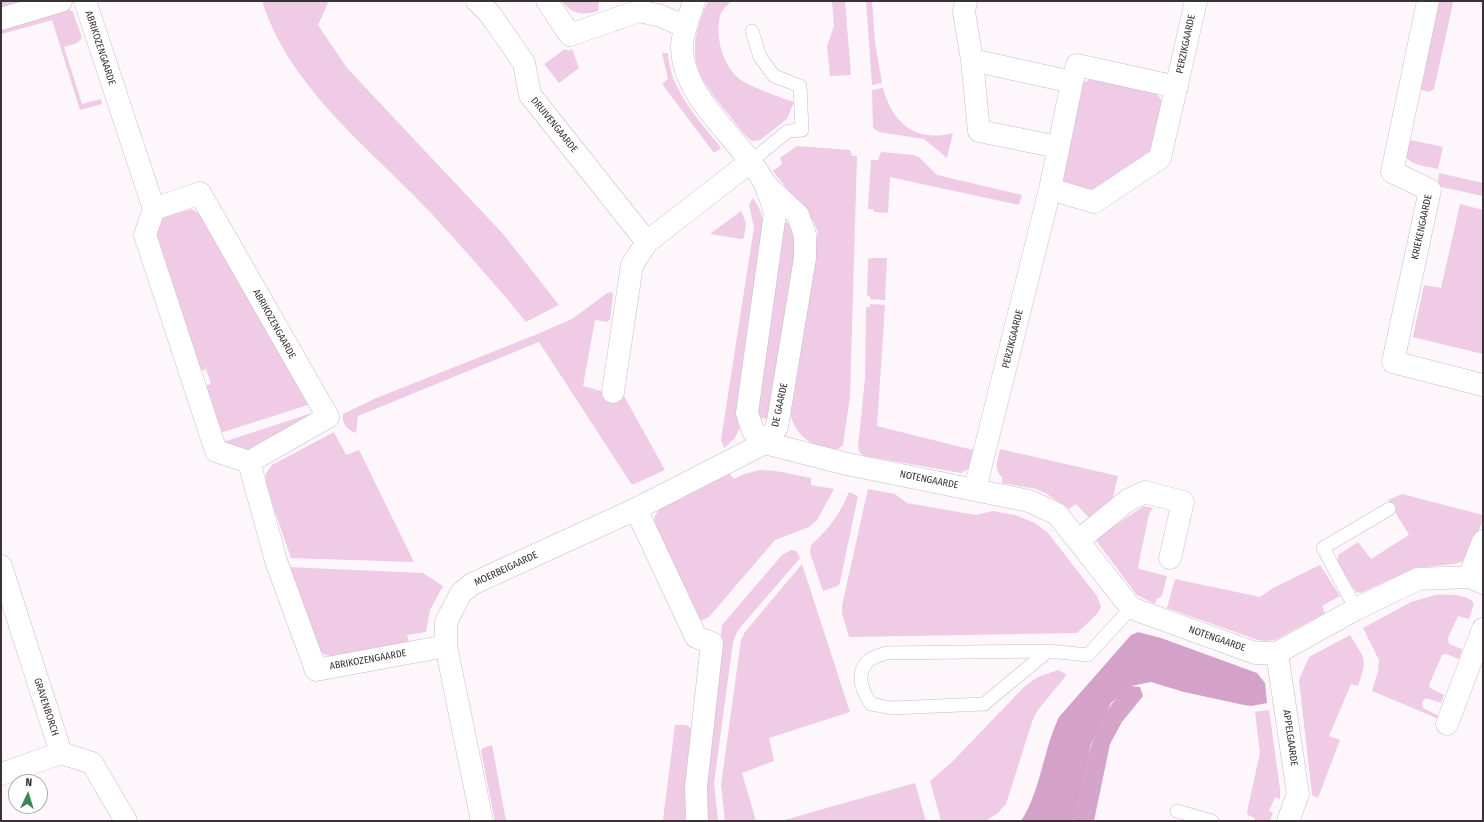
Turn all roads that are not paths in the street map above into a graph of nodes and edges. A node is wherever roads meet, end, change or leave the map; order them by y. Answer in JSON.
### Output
{"nodes":[{"id":1,"x":61,"y":1,"type":"edge"},
{"id":2,"x":85,"y":1,"type":"edge"},
{"id":3,"x":477,"y":1,"type":"edge"},
{"id":4,"x":546,"y":1,"type":"edge"},
{"id":5,"x":694,"y":1,"type":"edge"},
{"id":6,"x":966,"y":1,"type":"edge"},
{"id":7,"x":1196,"y":1,"type":"edge"},
{"id":8,"x":1428,"y":1,"type":"edge"},
{"id":9,"x":1,"y":19,"type":"edge"},
{"id":10,"x":686,"y":27,"type":"junction"},
{"id":11,"x":752,"y":31,"type":"dead end"},
{"id":12,"x":972,"y":60,"type":"junction"},
{"id":13,"x":1072,"y":82,"type":"junction"},
{"id":14,"x":1177,"y":87,"type":"junction"},
{"id":15,"x":1058,"y":147,"type":"junction"},
{"id":16,"x":750,"y":162,"type":"junction"},
{"id":17,"x":764,"y":184,"type":"junction"},
{"id":18,"x":1050,"y":189,"type":"junction"},
{"id":19,"x":154,"y":209,"type":"junction"},
{"id":20,"x":647,"y":242,"type":"junction"},
{"id":21,"x":1483,"y":385,"type":"edge"},
{"id":22,"x":613,"y":392,"type":"dead end"},
{"id":23,"x":765,"y":443,"type":"junction"},
{"id":24,"x":249,"y":462,"type":"junction"},
{"id":25,"x":975,"y":489,"type":"junction"},
{"id":26,"x":636,"y":509,"type":"junction"},
{"id":27,"x":1389,"y":509,"type":"dead end"},
{"id":28,"x":1079,"y":540,"type":"junction"},
{"id":29,"x":1483,"y":541,"type":"edge"},
{"id":30,"x":1170,"y":558,"type":"dead end"},
{"id":31,"x":1,"y":566,"type":"edge"},
{"id":32,"x":1476,"y":580,"type":"edge"},
{"id":33,"x":1131,"y":608,"type":"junction"},
{"id":34,"x":1356,"y":609,"type":"junction"},
{"id":35,"x":1483,"y":629,"type":"edge"},
{"id":36,"x":446,"y":646,"type":"junction"},
{"id":37,"x":1048,"y":651,"type":"junction"},
{"id":38,"x":1277,"y":653,"type":"junction"},
{"id":39,"x":1448,"y":724,"type":"dead end"},
{"id":40,"x":61,"y":753,"type":"junction"},
{"id":41,"x":1,"y":774,"type":"edge"},
{"id":42,"x":1177,"y":811,"type":"dead end"},
{"id":43,"x":126,"y":821,"type":"edge"},
{"id":44,"x":482,"y":821,"type":"edge"},
{"id":45,"x":697,"y":821,"type":"edge"},
{"id":46,"x":1212,"y":821,"type":"edge"},
{"id":47,"x":1288,"y":821,"type":"edge"}],
"edges":[{"from":1,"to":9,"type":"street"},
{"from":2,"to":19,"type":"street","name":"ABRIKOZENGAARDE"},
{"from":3,"to":20,"type":"street","name":"DRUIVENGAARDE"},
{"from":4,"to":10,"type":"street"},
{"from":5,"to":10,"type":"street","name":"DE GAARDE"},
{"from":6,"to":12,"type":"street"},
{"from":7,"to":14,"type":"street","name":"PERZIKGAARDE"},
{"from":8,"to":21,"type":"street","name":"KRIEKENGAARDE"},
{"from":10,"to":16,"type":"street","name":"DE GAARDE"},
{"from":11,"to":16,"type":"lane"},
{"from":12,"to":13,"type":"street"},
{"from":12,"to":15,"type":"street"},
{"from":13,"to":14,"type":"street","name":"PERZIKGAARDE"},
{"from":13,"to":15,"type":"street","name":"PERZIKGAARDE"},
{"from":14,"to":18,"type":"street","name":"PERZIKGAARDE"},
{"from":15,"to":18,"type":"street","name":"PERZIKGAARDE"},
{"from":16,"to":17,"type":"street","name":"DE GAARDE"},
{"from":16,"to":20,"type":"street"},
{"from":17,"to":23,"type":"street","name":"DE GAARDE"},
{"from":17,"to":23,"type":"street","name":"DE GAARDE"},
{"from":18,"to":25,"type":"street","name":"PERZIKGAARDE"},
{"from":19,"to":24,"type":"street"},
{"from":19,"to":24,"type":"street","name":"ABRIKOZENGAARDE"},
{"from":20,"to":22,"type":"street"},
{"from":23,"to":25,"type":"street","name":"NOTENGAARDE"},
{"from":23,"to":26,"type":"street","name":"MOERBEIGAARDE"},
{"from":24,"to":36,"type":"street","name":"ABRIKOZENGAARDE"},
{"from":25,"to":28,"type":"street","name":"NOTENGAARDE"},
{"from":26,"to":36,"type":"street","name":"MOERBEIGAARDE"},
{"from":26,"to":45,"type":"street"},
{"from":27,"to":34,"type":"lane"},
{"from":28,"to":30,"type":"street"},
{"from":28,"to":33,"type":"street","name":"NOTENGAARDE"},
{"from":29,"to":32,"type":"street"},
{"from":31,"to":40,"type":"street","name":"GRAVENBORCH"},
{"from":32,"to":34,"type":"street","name":"NOTENGAARDE"},
{"from":33,"to":37,"type":"lane"},
{"from":33,"to":38,"type":"street","name":"NOTENGAARDE"},
{"from":34,"to":38,"type":"street","name":"NOTENGAARDE"},
{"from":35,"to":39,"type":"street"},
{"from":36,"to":44,"type":"street","name":"MOERBEIGAARDE"},
{"from":37,"to":37,"type":"lane"},
{"from":38,"to":47,"type":"street","name":"APPELGAARDE"},
{"from":40,"to":41,"type":"street"},
{"from":40,"to":43,"type":"street"},
{"from":42,"to":46,"type":"lane"}]}
